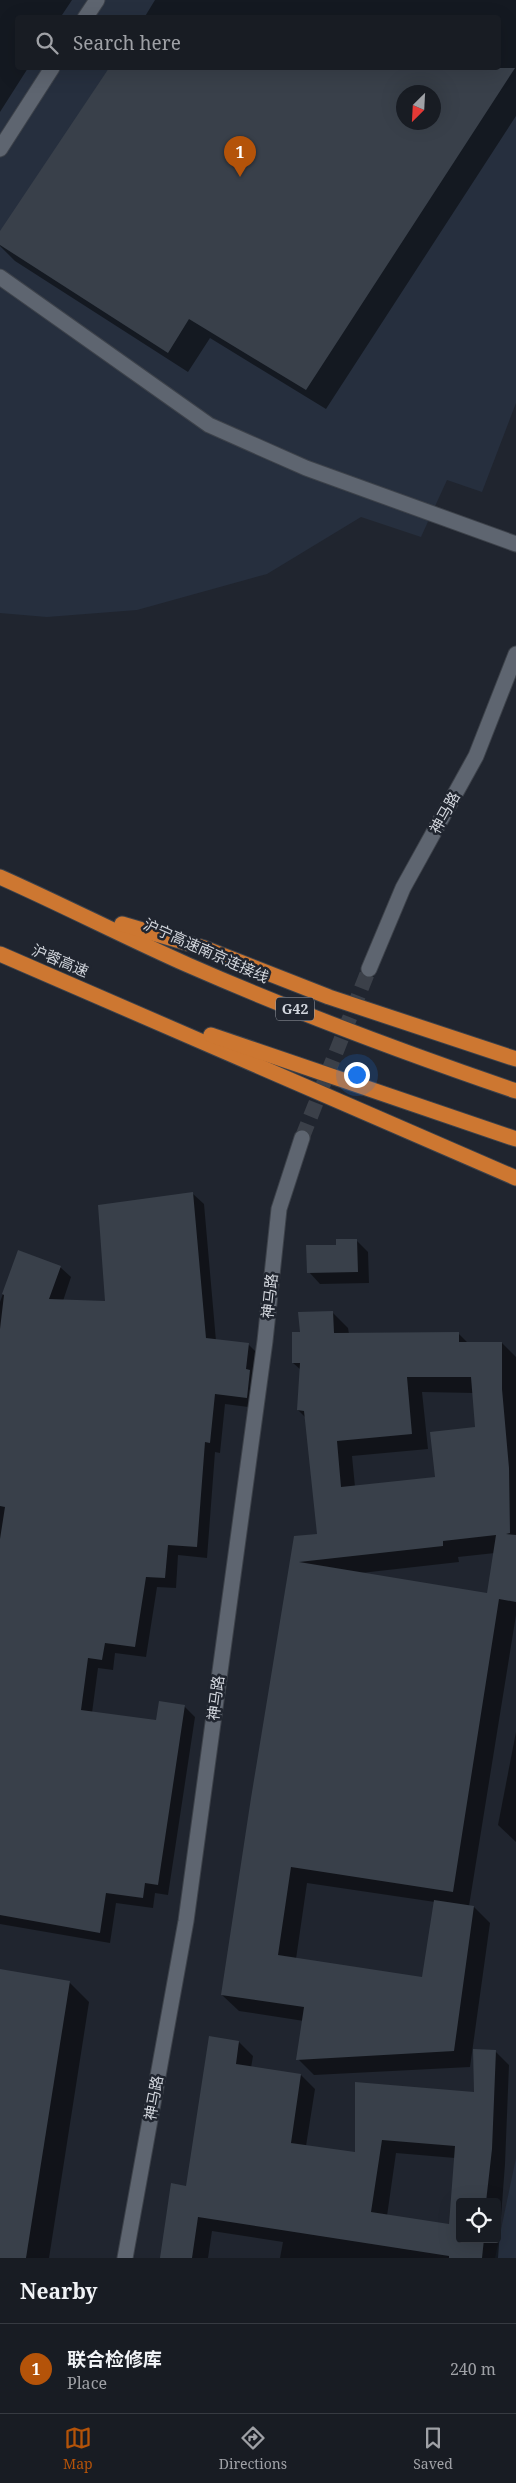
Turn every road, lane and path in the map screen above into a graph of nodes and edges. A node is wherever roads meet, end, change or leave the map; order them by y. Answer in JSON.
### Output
{"nodes":[{"id":1,"x":97,"y":0,"type":"edge"},
{"id":2,"x":87,"y":15,"type":"edge"},
{"id":3,"x":51,"y":70,"type":"edge"},
{"id":4,"x":0,"y":149,"type":"edge"},
{"id":5,"x":0,"y":277,"type":"edge"},
{"id":6,"x":516,"y":544,"type":"edge"},
{"id":7,"x":516,"y":654,"type":"edge"},
{"id":8,"x":0,"y":877,"type":"edge"},
{"id":9,"x":80,"y":912,"type":"junction"},
{"id":10,"x":0,"y":954,"type":"edge"},
{"id":11,"x":369,"y":969,"type":"tunnel mouth"},
{"id":12,"x":106,"y":999,"type":"junction"},
{"id":13,"x":516,"y":1059,"type":"edge"},
{"id":14,"x":516,"y":1091,"type":"edge"},
{"id":15,"x":302,"y":1138,"type":"tunnel mouth"},
{"id":16,"x":516,"y":1139,"type":"edge"},
{"id":17,"x":516,"y":1178,"type":"edge"},
{"id":18,"x":125,"y":2258,"type":"edge"}],
"edges":[{"from":1,"to":2,"type":"street"},
{"from":3,"to":4,"type":"street"},
{"from":5,"to":6,"type":"street"},
{"from":7,"to":11,"type":"street","name":"神马路"},
{"from":8,"to":9,"type":"highway","number":"G42"},
{"from":9,"to":13,"type":"highway","number":"G42"},
{"from":9,"to":14,"type":"highway","name":"沪宁高速南京连接线","number":"G42"},
{"from":10,"to":12,"type":"highway","name":"沪蓉高速"},
{"from":12,"to":16,"type":"highway"},
{"from":12,"to":17,"type":"highway"},
{"from":15,"to":18,"type":"street","name":"神马路"}]}
